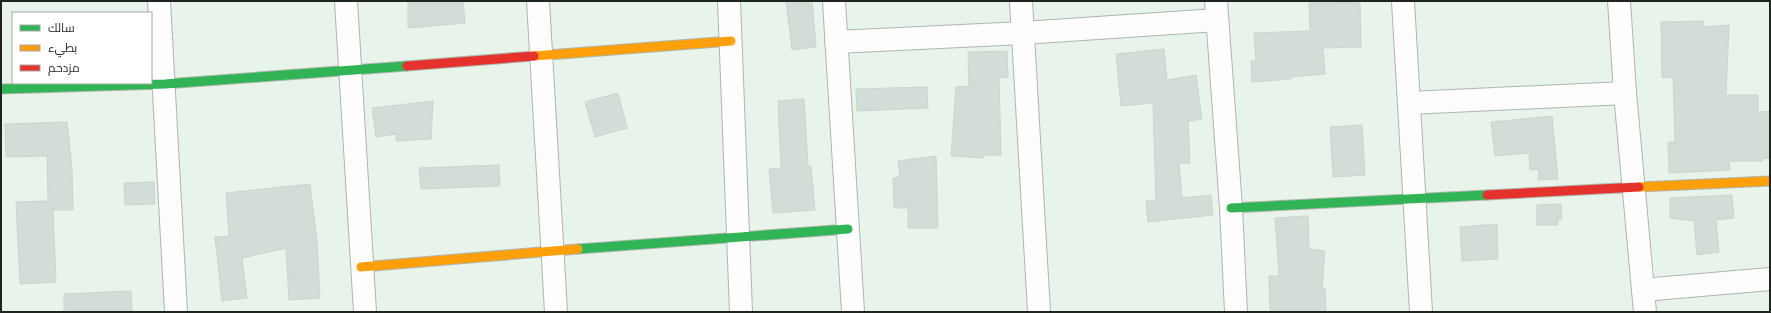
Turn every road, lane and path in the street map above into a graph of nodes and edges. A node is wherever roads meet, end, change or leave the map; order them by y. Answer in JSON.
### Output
{"nodes":[{"id":1,"x":159,"y":1,"type":"edge"},
{"id":2,"x":346,"y":1,"type":"edge"},
{"id":3,"x":538,"y":1,"type":"edge"},
{"id":4,"x":729,"y":1,"type":"edge"},
{"id":5,"x":834,"y":1,"type":"edge"},
{"id":6,"x":1021,"y":1,"type":"edge"},
{"id":7,"x":1403,"y":1,"type":"edge"},
{"id":8,"x":1619,"y":1,"type":"edge"},
{"id":9,"x":1217,"y":10,"type":"edge"},
{"id":10,"x":1023,"y":33,"type":"junction"},
{"id":11,"x":731,"y":40,"type":"junction"},
{"id":12,"x":836,"y":42,"type":"junction"},
{"id":13,"x":541,"y":55,"type":"junction"},
{"id":14,"x":350,"y":70,"type":"junction"},
{"id":15,"x":164,"y":84,"type":"junction"},
{"id":16,"x":1,"y":89,"type":"edge"},
{"id":17,"x":1625,"y":93,"type":"junction"},
{"id":18,"x":1409,"y":103,"type":"junction"},
{"id":19,"x":1770,"y":181,"type":"edge"},
{"id":20,"x":1635,"y":188,"type":"junction"},
{"id":21,"x":1414,"y":198,"type":"junction"},
{"id":22,"x":1231,"y":208,"type":"junction"},
{"id":23,"x":848,"y":229,"type":"junction"},
{"id":24,"x":739,"y":237,"type":"junction"},
{"id":25,"x":553,"y":250,"type":"junction"},
{"id":26,"x":361,"y":267,"type":"junction"},
{"id":27,"x":1770,"y":279,"type":"edge"},
{"id":28,"x":1643,"y":290,"type":"junction"},
{"id":29,"x":176,"y":312,"type":"edge"},
{"id":30,"x":365,"y":312,"type":"edge"},
{"id":31,"x":556,"y":312,"type":"edge"},
{"id":32,"x":740,"y":312,"type":"edge"},
{"id":33,"x":853,"y":312,"type":"edge"},
{"id":34,"x":1039,"y":312,"type":"edge"},
{"id":35,"x":1236,"y":312,"type":"edge"},
{"id":36,"x":1421,"y":312,"type":"edge"},
{"id":37,"x":1645,"y":312,"type":"edge"}],
"edges":[{"from":1,"to":15,"type":"street"},
{"from":2,"to":14,"type":"street"},
{"from":3,"to":13,"type":"street"},
{"from":4,"to":11,"type":"street"},
{"from":5,"to":12,"type":"street"},
{"from":6,"to":10,"type":"street"},
{"from":7,"to":18,"type":"street"},
{"from":8,"to":17,"type":"street"},
{"from":9,"to":10,"type":"street"},
{"from":9,"to":22,"type":"street"},
{"from":10,"to":12,"type":"street"},
{"from":10,"to":34,"type":"street"},
{"from":11,"to":13,"type":"street"},
{"from":11,"to":24,"type":"street"},
{"from":12,"to":23,"type":"street"},
{"from":13,"to":14,"type":"street"},
{"from":13,"to":25,"type":"street"},
{"from":14,"to":15,"type":"street"},
{"from":14,"to":26,"type":"street"},
{"from":15,"to":16,"type":"street"},
{"from":15,"to":29,"type":"street"},
{"from":17,"to":18,"type":"street"},
{"from":17,"to":20,"type":"street"},
{"from":18,"to":21,"type":"street"},
{"from":19,"to":20,"type":"street"},
{"from":20,"to":21,"type":"street"},
{"from":20,"to":28,"type":"street"},
{"from":21,"to":22,"type":"street"},
{"from":21,"to":36,"type":"street"},
{"from":22,"to":35,"type":"street"},
{"from":23,"to":24,"type":"street"},
{"from":23,"to":33,"type":"street"},
{"from":24,"to":25,"type":"street"},
{"from":24,"to":32,"type":"street"},
{"from":25,"to":26,"type":"street"},
{"from":25,"to":31,"type":"street"},
{"from":26,"to":30,"type":"street"},
{"from":27,"to":28,"type":"street"},
{"from":28,"to":37,"type":"street"}]}
